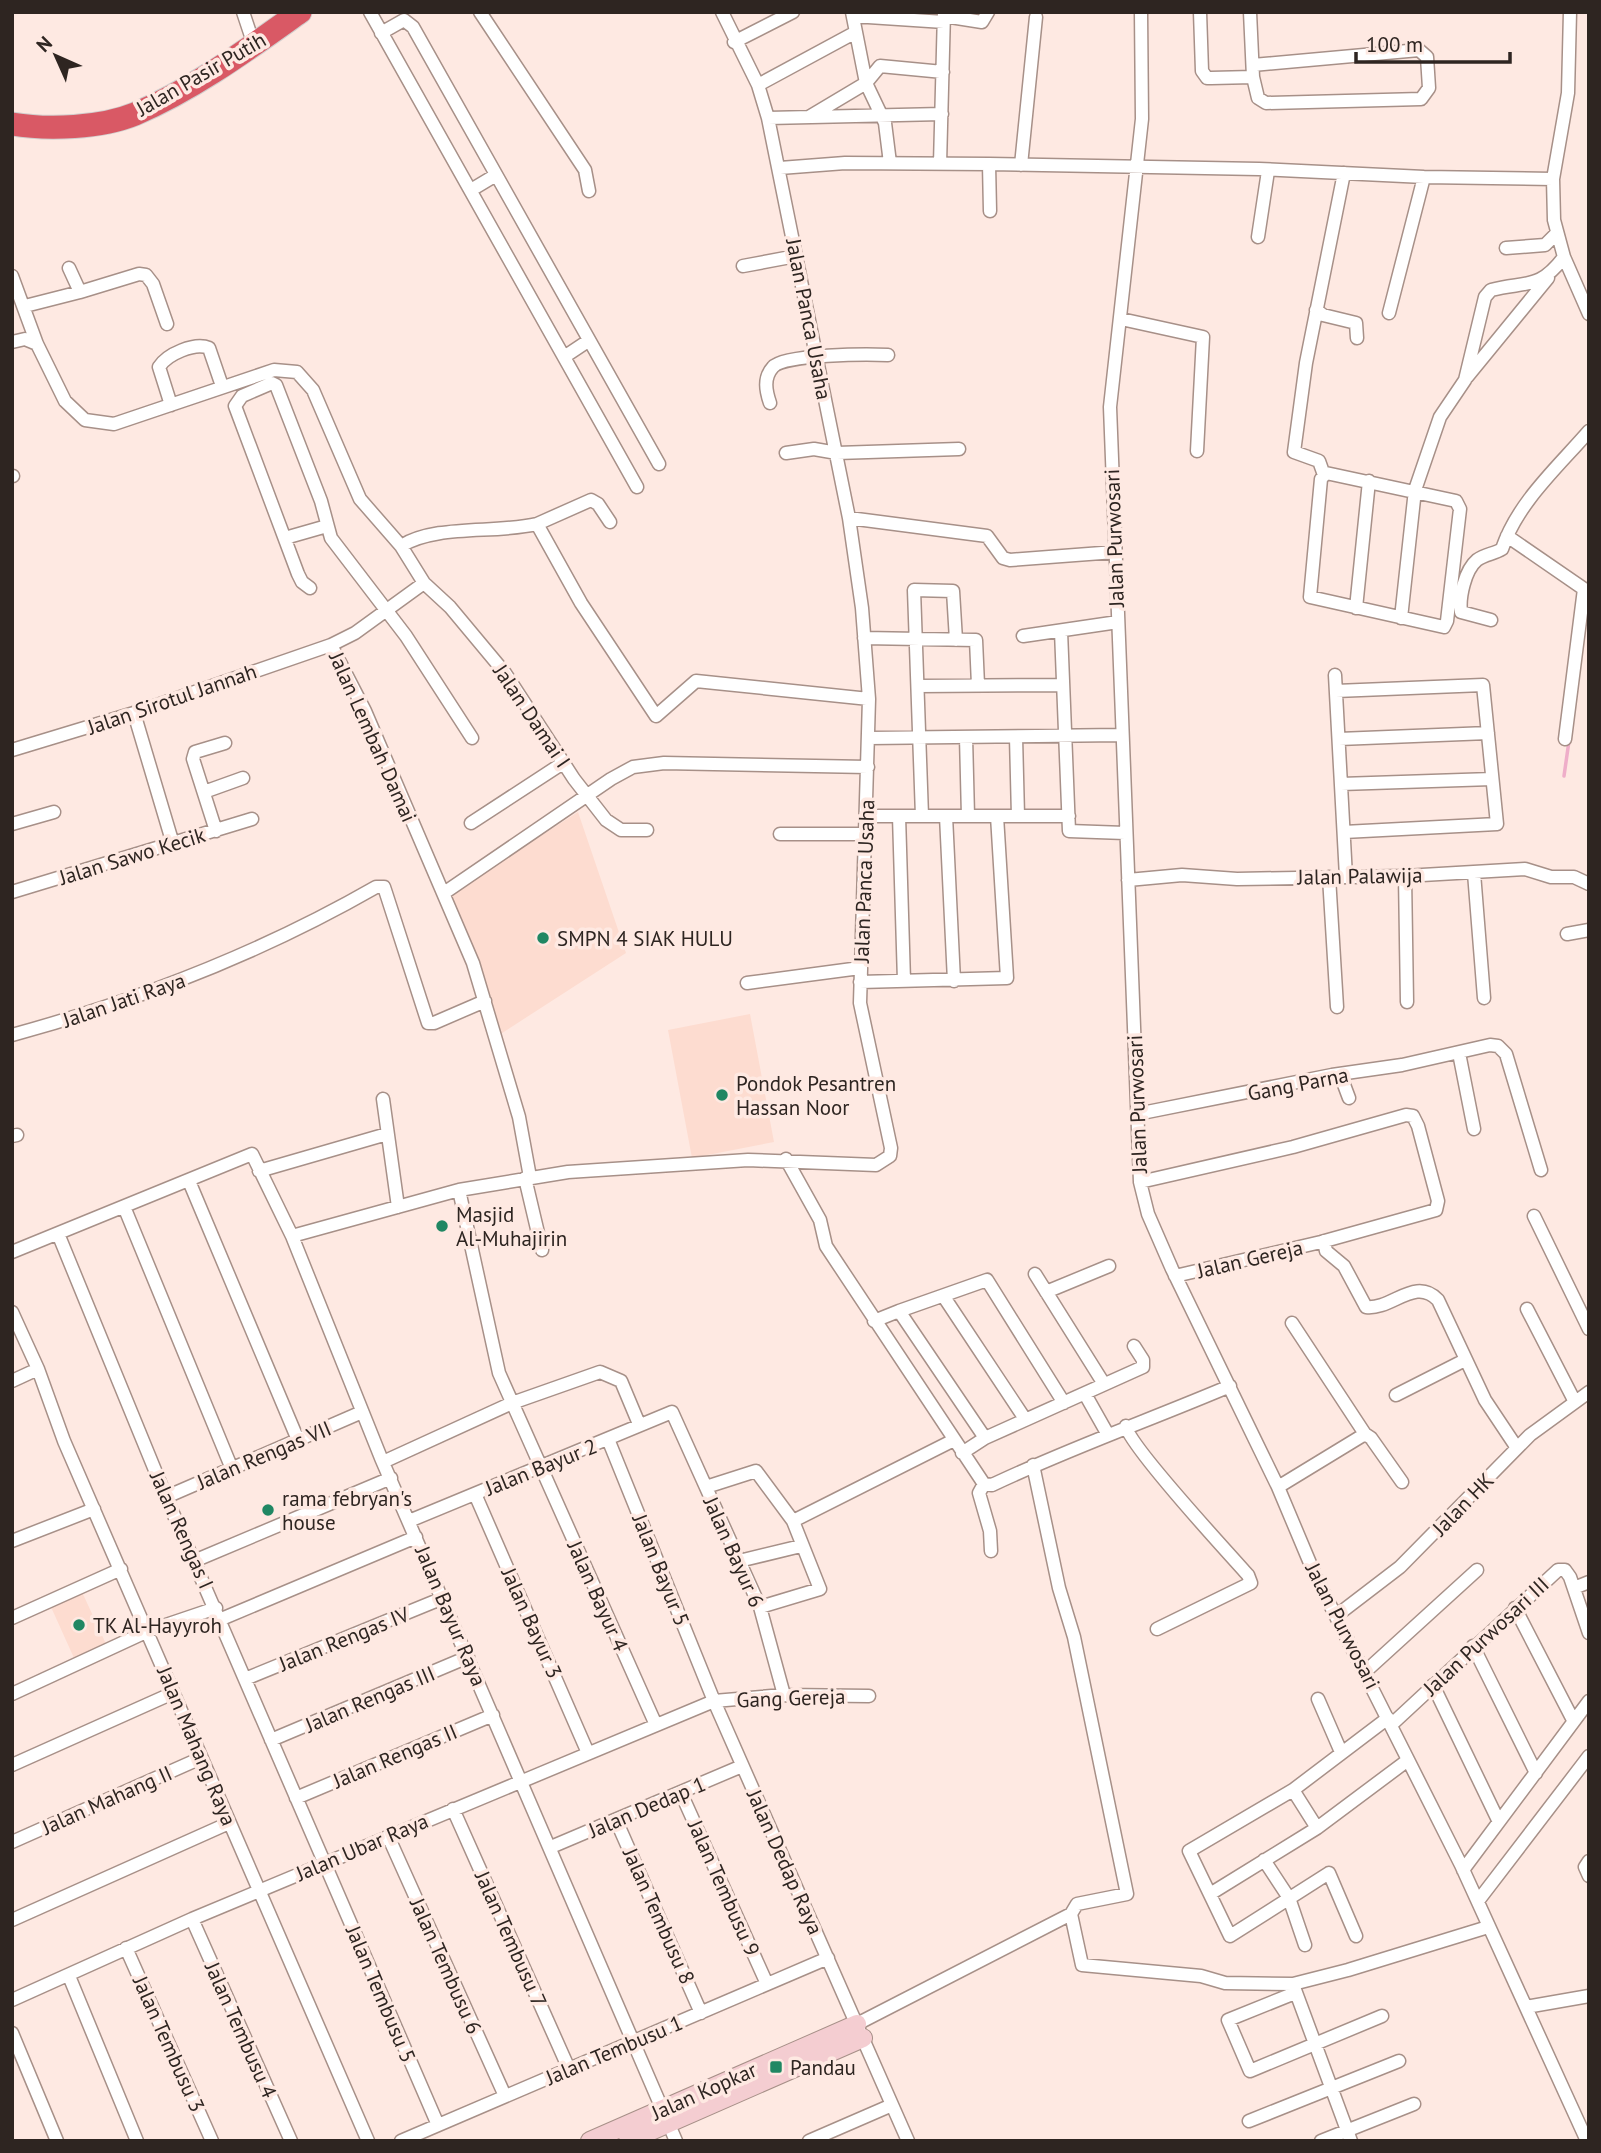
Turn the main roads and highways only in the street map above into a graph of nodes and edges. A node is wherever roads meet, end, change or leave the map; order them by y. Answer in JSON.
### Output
{"nodes":[{"id":1,"x":300,"y":12,"type":"edge"},
{"id":2,"x":12,"y":124,"type":"edge"}],
"edges":[{"from":1,"to":2,"type":"highway","name":"Jalan Pasir Putih"}]}
